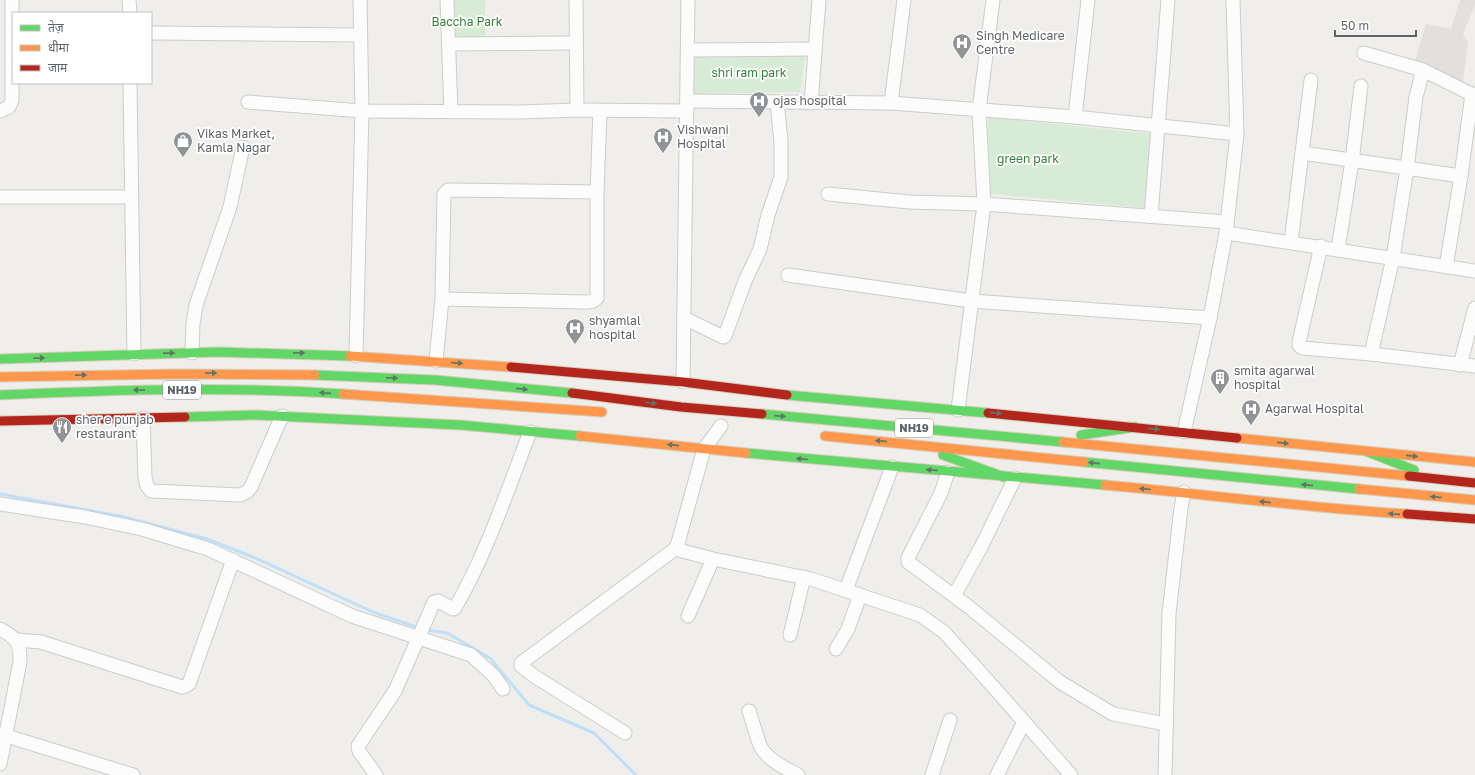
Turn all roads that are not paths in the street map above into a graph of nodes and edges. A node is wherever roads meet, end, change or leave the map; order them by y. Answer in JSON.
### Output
{"nodes":[{"id":1,"x":12,"y":0,"type":"edge"},
{"id":2,"x":129,"y":0,"type":"edge"},
{"id":3,"x":360,"y":0,"type":"edge"},
{"id":4,"x":447,"y":0,"type":"edge"},
{"id":5,"x":576,"y":0,"type":"edge"},
{"id":6,"x":688,"y":0,"type":"edge"},
{"id":7,"x":819,"y":0,"type":"edge"},
{"id":8,"x":904,"y":0,"type":"edge"},
{"id":9,"x":993,"y":0,"type":"edge"},
{"id":10,"x":1088,"y":0,"type":"edge"},
{"id":11,"x":1168,"y":0,"type":"edge"},
{"id":12,"x":1233,"y":0,"type":"edge"},
{"id":13,"x":130,"y":12,"type":"edge"},
{"id":14,"x":152,"y":33,"type":"edge"},
{"id":15,"x":360,"y":35,"type":"junction"},
{"id":16,"x":575,"y":43,"type":"junction"},
{"id":17,"x":448,"y":44,"type":"junction"},
{"id":18,"x":815,"y":49,"type":"junction"},
{"id":19,"x":688,"y":50,"type":"junction"},
{"id":20,"x":1364,"y":54,"type":"dead end"},
{"id":21,"x":1423,"y":70,"type":"junction"},
{"id":22,"x":1311,"y":80,"type":"dead end"},
{"id":23,"x":130,"y":84,"type":"edge"},
{"id":24,"x":1361,"y":86,"type":"dead end"},
{"id":25,"x":1473,"y":95,"type":"edge"},
{"id":26,"x":248,"y":102,"type":"dead end"},
{"id":27,"x":777,"y":102,"type":"junction"},
{"id":28,"x":811,"y":103,"type":"junction"},
{"id":29,"x":891,"y":103,"type":"junction"},
{"id":30,"x":687,"y":106,"type":"junction"},
{"id":31,"x":577,"y":110,"type":"junction"},
{"id":32,"x":600,"y":110,"type":"junction"},
{"id":33,"x":979,"y":110,"type":"junction"},
{"id":34,"x":0,"y":111,"type":"edge"},
{"id":35,"x":362,"y":111,"type":"junction"},
{"id":36,"x":450,"y":112,"type":"junction"},
{"id":37,"x":1075,"y":117,"type":"junction"},
{"id":38,"x":1158,"y":126,"type":"junction"},
{"id":39,"x":1237,"y":134,"type":"junction"},
{"id":40,"x":243,"y":147,"type":"dead end"},
{"id":41,"x":1302,"y":153,"type":"junction"},
{"id":42,"x":1352,"y":160,"type":"junction"},
{"id":43,"x":1407,"y":168,"type":"junction"},
{"id":44,"x":1461,"y":176,"type":"junction"},
{"id":45,"x":597,"y":192,"type":"junction"},
{"id":46,"x":828,"y":194,"type":"dead end"},
{"id":47,"x":0,"y":197,"type":"edge"},
{"id":48,"x":131,"y":197,"type":"junction"},
{"id":49,"x":984,"y":204,"type":"junction"},
{"id":50,"x":1151,"y":216,"type":"junction"},
{"id":51,"x":1227,"y":227,"type":"junction"},
{"id":52,"x":1291,"y":242,"type":"junction"},
{"id":53,"x":1321,"y":246,"type":"junction"},
{"id":54,"x":1338,"y":249,"type":"junction"},
{"id":55,"x":1393,"y":258,"type":"junction"},
{"id":56,"x":1446,"y":266,"type":"junction"},
{"id":57,"x":1475,"y":271,"type":"edge"},
{"id":58,"x":788,"y":275,"type":"dead end"},
{"id":59,"x":442,"y":299,"type":"junction"},
{"id":60,"x":972,"y":301,"type":"junction"},
{"id":61,"x":1475,"y":308,"type":"edge"},
{"id":62,"x":684,"y":318,"type":"junction"},
{"id":63,"x":1210,"y":318,"type":"junction"},
{"id":64,"x":192,"y":353,"type":"junction"},
{"id":65,"x":134,"y":354,"type":"junction"},
{"id":66,"x":1371,"y":354,"type":"junction"},
{"id":67,"x":356,"y":356,"type":"junction"},
{"id":68,"x":0,"y":359,"type":"edge"},
{"id":69,"x":436,"y":362,"type":"junction"},
{"id":70,"x":1460,"y":364,"type":"junction"},
{"id":71,"x":1475,"y":366,"type":"edge"},
{"id":72,"x":0,"y":377,"type":"edge"},
{"id":73,"x":683,"y":382,"type":"junction"},
{"id":74,"x":0,"y":395,"type":"edge"},
{"id":75,"x":958,"y":410,"type":"junction"},
{"id":76,"x":610,"y":413,"type":"dead end"},
{"id":77,"x":282,"y":416,"type":"junction"},
{"id":78,"x":143,"y":418,"type":"junction"},
{"id":79,"x":0,"y":421,"type":"edge"},
{"id":80,"x":707,"y":424,"type":"dead end"},
{"id":81,"x":725,"y":426,"type":"joint"},
{"id":82,"x":1135,"y":427,"type":"junction"},
{"id":83,"x":530,"y":432,"type":"junction"},
{"id":84,"x":1184,"y":432,"type":"junction"},
{"id":85,"x":816,"y":435,"type":"dead end"},
{"id":86,"x":1028,"y":439,"type":"junction"},
{"id":87,"x":910,"y":444,"type":"junction"},
{"id":88,"x":704,"y":449,"type":"junction"},
{"id":89,"x":1368,"y":452,"type":"junction"},
{"id":90,"x":1475,"y":462,"type":"edge"},
{"id":91,"x":892,"y":467,"type":"junction"},
{"id":92,"x":948,"y":472,"type":"junction"},
{"id":93,"x":1009,"y":477,"type":"junction"},
{"id":94,"x":1440,"y":480,"type":"junction"},
{"id":95,"x":1475,"y":484,"type":"edge"},
{"id":96,"x":1184,"y":492,"type":"junction"},
{"id":97,"x":1475,"y":500,"type":"edge"},
{"id":98,"x":0,"y":504,"type":"edge"},
{"id":99,"x":1475,"y":519,"type":"edge"},
{"id":100,"x":675,"y":549,"type":"junction"},
{"id":101,"x":713,"y":558,"type":"junction"},
{"id":102,"x":233,"y":560,"type":"junction"},
{"id":103,"x":804,"y":577,"type":"junction"},
{"id":104,"x":846,"y":590,"type":"junction"},
{"id":105,"x":860,"y":595,"type":"junction"},
{"id":106,"x":954,"y":596,"type":"junction"},
{"id":107,"x":688,"y":616,"type":"dead end"},
{"id":108,"x":0,"y":629,"type":"edge"},
{"id":109,"x":423,"y":629,"type":"junction"},
{"id":110,"x":790,"y":635,"type":"dead end"},
{"id":111,"x":17,"y":640,"type":"junction"},
{"id":112,"x":836,"y":649,"type":"dead end"},
{"id":113,"x":503,"y":689,"type":"dead end"},
{"id":114,"x":749,"y":711,"type":"dead end"},
{"id":115,"x":950,"y":720,"type":"dead end"},
{"id":116,"x":1024,"y":722,"type":"junction"},
{"id":117,"x":1166,"y":724,"type":"junction"},
{"id":118,"x":625,"y":733,"type":"dead end"},
{"id":119,"x":3,"y":735,"type":"edge"},
{"id":120,"x":0,"y":764,"type":"edge"},
{"id":121,"x":133,"y":775,"type":"edge"},
{"id":122,"x":376,"y":775,"type":"edge"},
{"id":123,"x":798,"y":775,"type":"edge"},
{"id":124,"x":932,"y":775,"type":"edge"},
{"id":125,"x":997,"y":775,"type":"edge"},
{"id":126,"x":1070,"y":775,"type":"edge"},
{"id":127,"x":1165,"y":775,"type":"edge"}],
"edges":[{"from":1,"to":34,"type":"street"},
{"from":2,"to":13,"type":"street"},
{"from":3,"to":15,"type":"street"},
{"from":4,"to":17,"type":"street"},
{"from":5,"to":16,"type":"street"},
{"from":6,"to":19,"type":"street"},
{"from":7,"to":18,"type":"street"},
{"from":8,"to":29,"type":"street"},
{"from":9,"to":33,"type":"street"},
{"from":10,"to":37,"type":"street"},
{"from":11,"to":38,"type":"street"},
{"from":12,"to":39,"type":"street"},
{"from":14,"to":15,"type":"street"},
{"from":15,"to":35,"type":"street"},
{"from":16,"to":17,"type":"street"},
{"from":16,"to":31,"type":"street"},
{"from":17,"to":36,"type":"street"},
{"from":18,"to":19,"type":"street"},
{"from":18,"to":28,"type":"street"},
{"from":19,"to":30,"type":"street"},
{"from":20,"to":21,"type":"street"},
{"from":21,"to":25,"type":"street"},
{"from":21,"to":43,"type":"street"},
{"from":22,"to":41,"type":"street"},
{"from":23,"to":48,"type":"street"},
{"from":24,"to":42,"type":"street"},
{"from":25,"to":44,"type":"street"},
{"from":26,"to":35,"type":"street"},
{"from":27,"to":28,"type":"street"},
{"from":27,"to":30,"type":"street"},
{"from":27,"to":62,"type":"street"},
{"from":28,"to":29,"type":"street"},
{"from":29,"to":33,"type":"street"},
{"from":30,"to":32,"type":"street"},
{"from":30,"to":62,"type":"street"},
{"from":31,"to":32,"type":"street"},
{"from":31,"to":36,"type":"street"},
{"from":32,"to":45,"type":"street"},
{"from":33,"to":37,"type":"street"},
{"from":33,"to":49,"type":"street"},
{"from":35,"to":36,"type":"street"},
{"from":35,"to":67,"type":"street"},
{"from":37,"to":38,"type":"street"},
{"from":38,"to":39,"type":"street"},
{"from":38,"to":50,"type":"street"},
{"from":39,"to":51,"type":"street"},
{"from":40,"to":64,"type":"street"},
{"from":41,"to":42,"type":"street"},
{"from":41,"to":52,"type":"street"},
{"from":42,"to":43,"type":"street"},
{"from":42,"to":54,"type":"street"},
{"from":43,"to":44,"type":"street"},
{"from":43,"to":55,"type":"street"},
{"from":44,"to":56,"type":"street"},
{"from":45,"to":59,"type":"street"},
{"from":45,"to":59,"type":"street"},
{"from":46,"to":49,"type":"street"},
{"from":47,"to":48,"type":"street"},
{"from":48,"to":65,"type":"street"},
{"from":49,"to":50,"type":"street"},
{"from":49,"to":60,"type":"street"},
{"from":50,"to":51,"type":"street"},
{"from":51,"to":52,"type":"street"},
{"from":51,"to":63,"type":"street"},
{"from":52,"to":53,"type":"street"},
{"from":53,"to":54,"type":"street"},
{"from":53,"to":66,"type":"street"},
{"from":54,"to":55,"type":"street"},
{"from":55,"to":56,"type":"street"},
{"from":55,"to":66,"type":"street"},
{"from":56,"to":57,"type":"street"},
{"from":58,"to":60,"type":"street"},
{"from":59,"to":69,"type":"street"},
{"from":60,"to":63,"type":"street"},
{"from":60,"to":75,"type":"street"},
{"from":61,"to":70,"type":"street"},
{"from":62,"to":73,"type":"street"},
{"from":63,"to":84,"type":"street"},
{"from":65,"to":64,"type":"main road","one_way":true},
{"from":64,"to":67,"type":"main road","one_way":true},
{"from":68,"to":65,"type":"main road","one_way":true},
{"from":66,"to":70,"type":"street"},
{"from":67,"to":69,"type":"main road"},
{"from":69,"to":73,"type":"main road","one_way":true},
{"from":70,"to":71,"type":"street"},
{"from":72,"to":86,"type":"main road","number":"NH19","one_way":true},
{"from":73,"to":75,"type":"main road"},
{"from":76,"to":74,"type":"main road","number":"NH19","one_way":true},
{"from":75,"to":82,"type":"main road","one_way":true},
{"from":77,"to":78,"type":"main road"},
{"from":77,"to":78,"type":"street"},
{"from":77,"to":83,"type":"main road"},
{"from":78,"to":79,"type":"main road"},
{"from":80,"to":81,"type":"main road"},
{"from":81,"to":88,"type":"street"},
{"from":82,"to":84,"type":"main road","one_way":true},
{"from":82,"to":86,"type":"main road"},
{"from":88,"to":83,"type":"main road","one_way":true},
{"from":83,"to":109,"type":"street"},
{"from":84,"to":89,"type":"main road","one_way":true},
{"from":87,"to":85,"type":"main road","number":"NH19","one_way":true},
{"from":86,"to":94,"type":"main road","number":"NH19"},
{"from":87,"to":93,"type":"main road"},
{"from":97,"to":87,"type":"main road","number":"NH19","one_way":true},
{"from":91,"to":88,"type":"main road","one_way":true},
{"from":88,"to":100,"type":"street"},
{"from":89,"to":90,"type":"main road","one_way":true},
{"from":89,"to":94,"type":"main road"},
{"from":92,"to":91,"type":"main road","one_way":true},
{"from":91,"to":104,"type":"street"},
{"from":92,"to":93,"type":"main road"},
{"from":92,"to":106,"type":"street"},
{"from":96,"to":93,"type":"main road","one_way":true},
{"from":93,"to":106,"type":"street"},
{"from":94,"to":95,"type":"main road","number":"NH19"},
{"from":99,"to":96,"type":"main road","one_way":true},
{"from":96,"to":117,"type":"street"},
{"from":98,"to":102,"type":"street"},
{"from":100,"to":101,"type":"street"},
{"from":100,"to":118,"type":"street"},
{"from":101,"to":103,"type":"street"},
{"from":101,"to":107,"type":"street"},
{"from":102,"to":109,"type":"street"},
{"from":102,"to":111,"type":"street"},
{"from":103,"to":104,"type":"street"},
{"from":103,"to":110,"type":"street"},
{"from":104,"to":105,"type":"street"},
{"from":105,"to":112,"type":"street"},
{"from":105,"to":116,"type":"street"},
{"from":106,"to":117,"type":"street"},
{"from":108,"to":111,"type":"street"},
{"from":109,"to":113,"type":"street"},
{"from":109,"to":122,"type":"street"},
{"from":111,"to":119,"type":"street"},
{"from":114,"to":123,"type":"street"},
{"from":115,"to":124,"type":"street"},
{"from":116,"to":125,"type":"street"},
{"from":116,"to":126,"type":"street"},
{"from":117,"to":127,"type":"street"},
{"from":119,"to":120,"type":"street"},
{"from":119,"to":121,"type":"street"}]}
